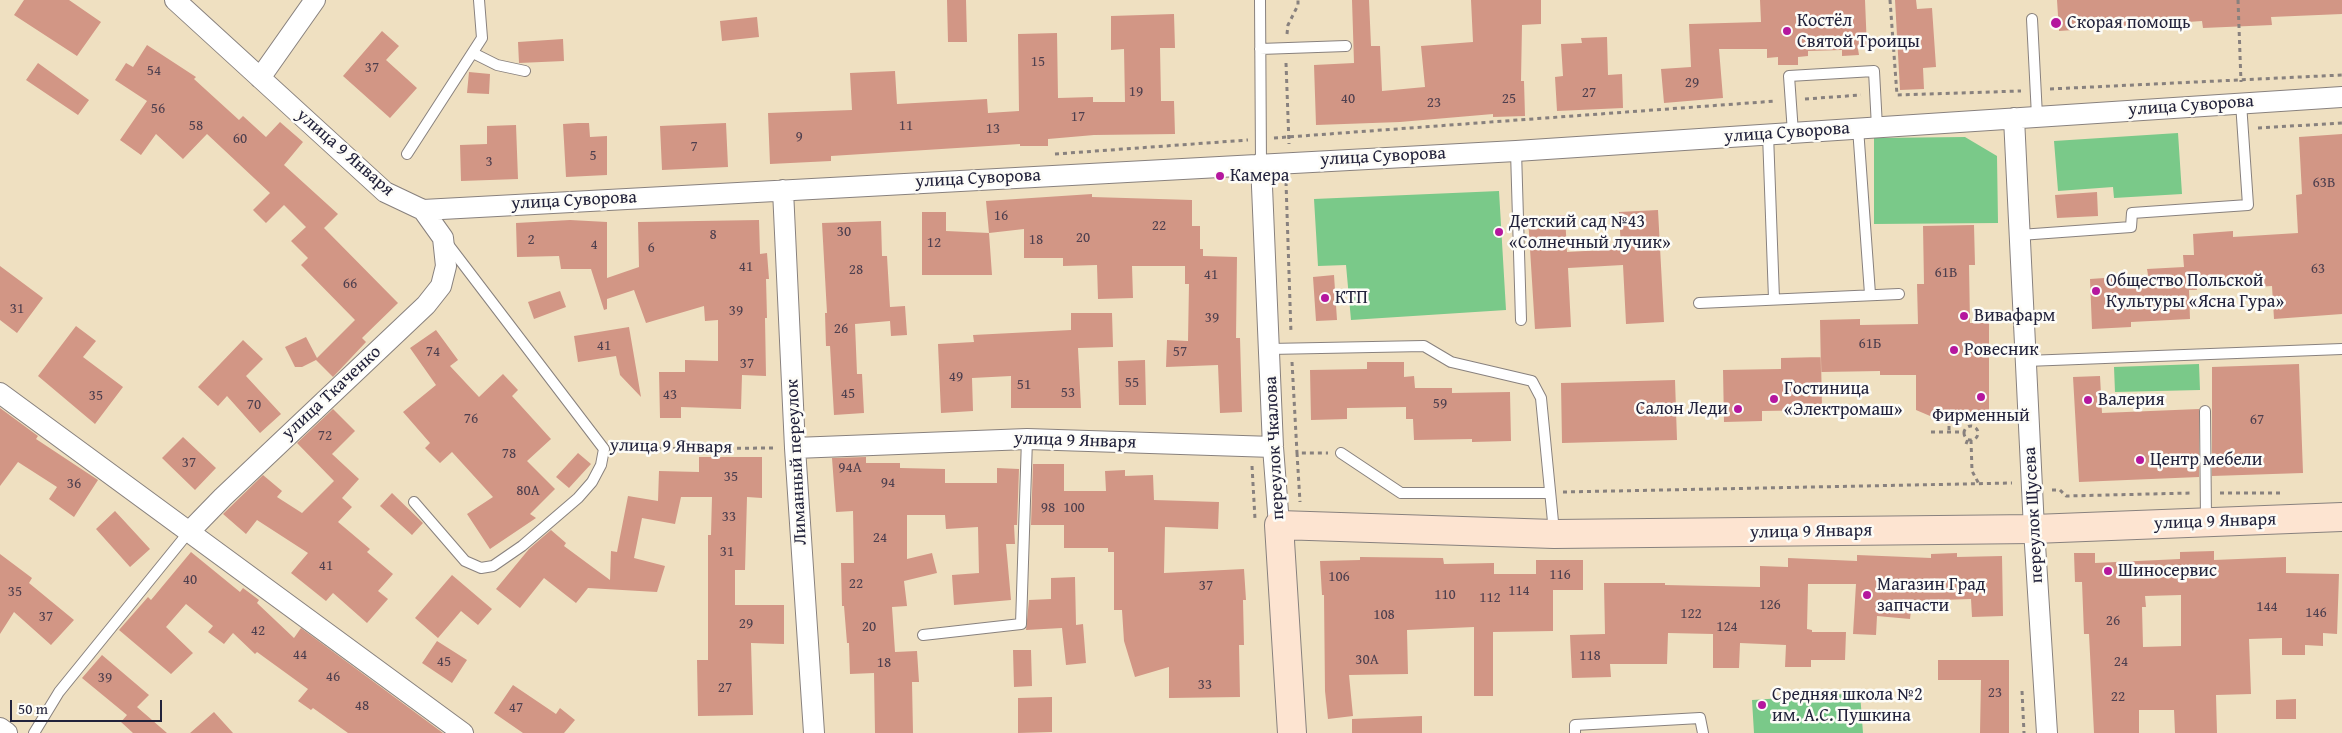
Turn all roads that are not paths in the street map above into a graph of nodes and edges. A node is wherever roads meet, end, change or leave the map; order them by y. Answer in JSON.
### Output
{"nodes":[{"id":1,"x":175,"y":0,"type":"edge"},
{"id":2,"x":315,"y":0,"type":"edge"},
{"id":3,"x":479,"y":0,"type":"edge"},
{"id":4,"x":1260,"y":0,"type":"edge"},
{"id":5,"x":2032,"y":19,"type":"dead end"},
{"id":6,"x":1346,"y":46,"type":"dead end"},
{"id":7,"x":1260,"y":49,"type":"junction"},
{"id":8,"x":473,"y":53,"type":"junction"},
{"id":9,"x":525,"y":71,"type":"dead end"},
{"id":10,"x":260,"y":78,"type":"junction"},
{"id":11,"x":2342,"y":97,"type":"edge"},
{"id":12,"x":2242,"y":103,"type":"junction"},
{"id":13,"x":2037,"y":116,"type":"junction"},
{"id":14,"x":2014,"y":118,"type":"junction"},
{"id":15,"x":1868,"y":127,"type":"junction"},
{"id":16,"x":1793,"y":132,"type":"junction"},
{"id":17,"x":1768,"y":134,"type":"junction"},
{"id":18,"x":1516,"y":151,"type":"junction"},
{"id":19,"x":407,"y":154,"type":"dead end"},
{"id":20,"x":1261,"y":163,"type":"junction"},
{"id":21,"x":783,"y":190,"type":"junction"},
{"id":22,"x":423,"y":210,"type":"junction"},
{"id":23,"x":2020,"y":235,"type":"junction"},
{"id":24,"x":443,"y":238,"type":"junction"},
{"id":25,"x":1870,"y":294,"type":"junction"},
{"id":26,"x":1899,"y":294,"type":"dead end"},
{"id":27,"x":1774,"y":299,"type":"junction"},
{"id":28,"x":1699,"y":303,"type":"dead end"},
{"id":29,"x":1521,"y":320,"type":"dead end"},
{"id":30,"x":1269,"y":349,"type":"junction"},
{"id":31,"x":2342,"y":349,"type":"edge"},
{"id":32,"x":2026,"y":361,"type":"junction"},
{"id":33,"x":0,"y":393,"type":"edge"},
{"id":34,"x":2205,"y":411,"type":"dead end"},
{"id":35,"x":1027,"y":438,"type":"junction"},
{"id":36,"x":1273,"y":447,"type":"junction"},
{"id":37,"x":796,"y":448,"type":"junction"},
{"id":38,"x":1341,"y":453,"type":"road end"},
{"id":39,"x":1550,"y":492,"type":"junction"},
{"id":40,"x":414,"y":502,"type":"dead end"},
{"id":41,"x":2342,"y":517,"type":"edge"},
{"id":42,"x":1290,"y":518,"type":"junction"},
{"id":43,"x":2206,"y":522,"type":"junction"},
{"id":44,"x":2034,"y":529,"type":"junction"},
{"id":45,"x":188,"y":533,"type":"junction"},
{"id":46,"x":1554,"y":534,"type":"junction"},
{"id":47,"x":923,"y":635,"type":"dead end"},
{"id":48,"x":0,"y":728,"type":"edge"},
{"id":49,"x":7,"y":733,"type":"edge"},
{"id":50,"x":34,"y":733,"type":"edge"},
{"id":51,"x":463,"y":733,"type":"edge"},
{"id":52,"x":814,"y":733,"type":"edge"},
{"id":53,"x":1292,"y":733,"type":"edge"},
{"id":54,"x":1575,"y":733,"type":"edge"},
{"id":55,"x":1703,"y":733,"type":"edge"},
{"id":56,"x":2047,"y":733,"type":"edge"}],
"edges":[{"from":1,"to":10,"type":"street","name":"улица 9 Января"},
{"from":2,"to":10,"type":"street"},
{"from":3,"to":8,"type":"lane"},
{"from":4,"to":7,"type":"lane"},
{"from":5,"to":13,"type":"lane"},
{"from":6,"to":7,"type":"lane"},
{"from":7,"to":20,"type":"lane"},
{"from":8,"to":9,"type":"lane"},
{"from":8,"to":19,"type":"lane"},
{"from":10,"to":22,"type":"street","name":"улица 9 Января"},
{"from":11,"to":12,"type":"street","name":"улица Суворова"},
{"from":12,"to":13,"type":"street","name":"улица Суворова"},
{"from":12,"to":23,"type":"lane"},
{"from":13,"to":14,"type":"street","name":"улица Суворова"},
{"from":14,"to":15,"type":"street","name":"улица Суворова"},
{"from":14,"to":23,"type":"street","name":"переулок Щусева"},
{"from":15,"to":16,"type":"street","name":"улица Суворова"},
{"from":15,"to":16,"type":"lane"},
{"from":15,"to":25,"type":"lane"},
{"from":16,"to":17,"type":"street","name":"улица Суворова"},
{"from":17,"to":18,"type":"street","name":"улица Суворова"},
{"from":17,"to":27,"type":"lane"},
{"from":18,"to":20,"type":"street","name":"улица Суворова"},
{"from":18,"to":29,"type":"lane"},
{"from":20,"to":21,"type":"street","name":"улица Суворова"},
{"from":20,"to":30,"type":"street","name":"переулок Чкалова"},
{"from":21,"to":22,"type":"street","name":"улица Суворова"},
{"from":21,"to":37,"type":"street","name":"Лиманный переулок"},
{"from":22,"to":24,"type":"street","name":"улица 9 Января"},
{"from":23,"to":32,"type":"street","name":"переулок Щусева"},
{"from":24,"to":40,"type":"lane","name":"улица 9 Января"},
{"from":24,"to":45,"type":"street","name":"улица Ткаченко"},
{"from":25,"to":26,"type":"lane"},
{"from":25,"to":27,"type":"lane"},
{"from":27,"to":28,"type":"lane"},
{"from":30,"to":36,"type":"street","name":"переулок Чкалова"},
{"from":30,"to":39,"type":"lane"},
{"from":31,"to":32,"type":"lane"},
{"from":32,"to":44,"type":"street","name":"переулок Щусева"},
{"from":33,"to":45,"type":"street"},
{"from":34,"to":43,"type":"lane"},
{"from":35,"to":36,"type":"street","name":"улица 9 Января"},
{"from":35,"to":37,"type":"street","name":"улица 9 Января"},
{"from":35,"to":47,"type":"lane"},
{"from":36,"to":42,"type":"street","name":"переулок Чкалова"},
{"from":37,"to":52,"type":"street","name":"Лиманный переулок"},
{"from":38,"to":39,"type":"lane"},
{"from":39,"to":46,"type":"lane"},
{"from":41,"to":43,"type":"street","name":"улица 9 Января"},
{"from":42,"to":46,"type":"street","name":"улица 9 Января"},
{"from":42,"to":53,"type":"street","name":"переулок Чкалова"},
{"from":43,"to":44,"type":"street","name":"улица 9 Января"},
{"from":44,"to":46,"type":"street","name":"улица 9 Января"},
{"from":44,"to":56,"type":"street","name":"переулок Щусева"},
{"from":45,"to":50,"type":"lane"},
{"from":45,"to":51,"type":"street"},
{"from":48,"to":49,"type":"street"},
{"from":54,"to":55,"type":"lane"}]}
